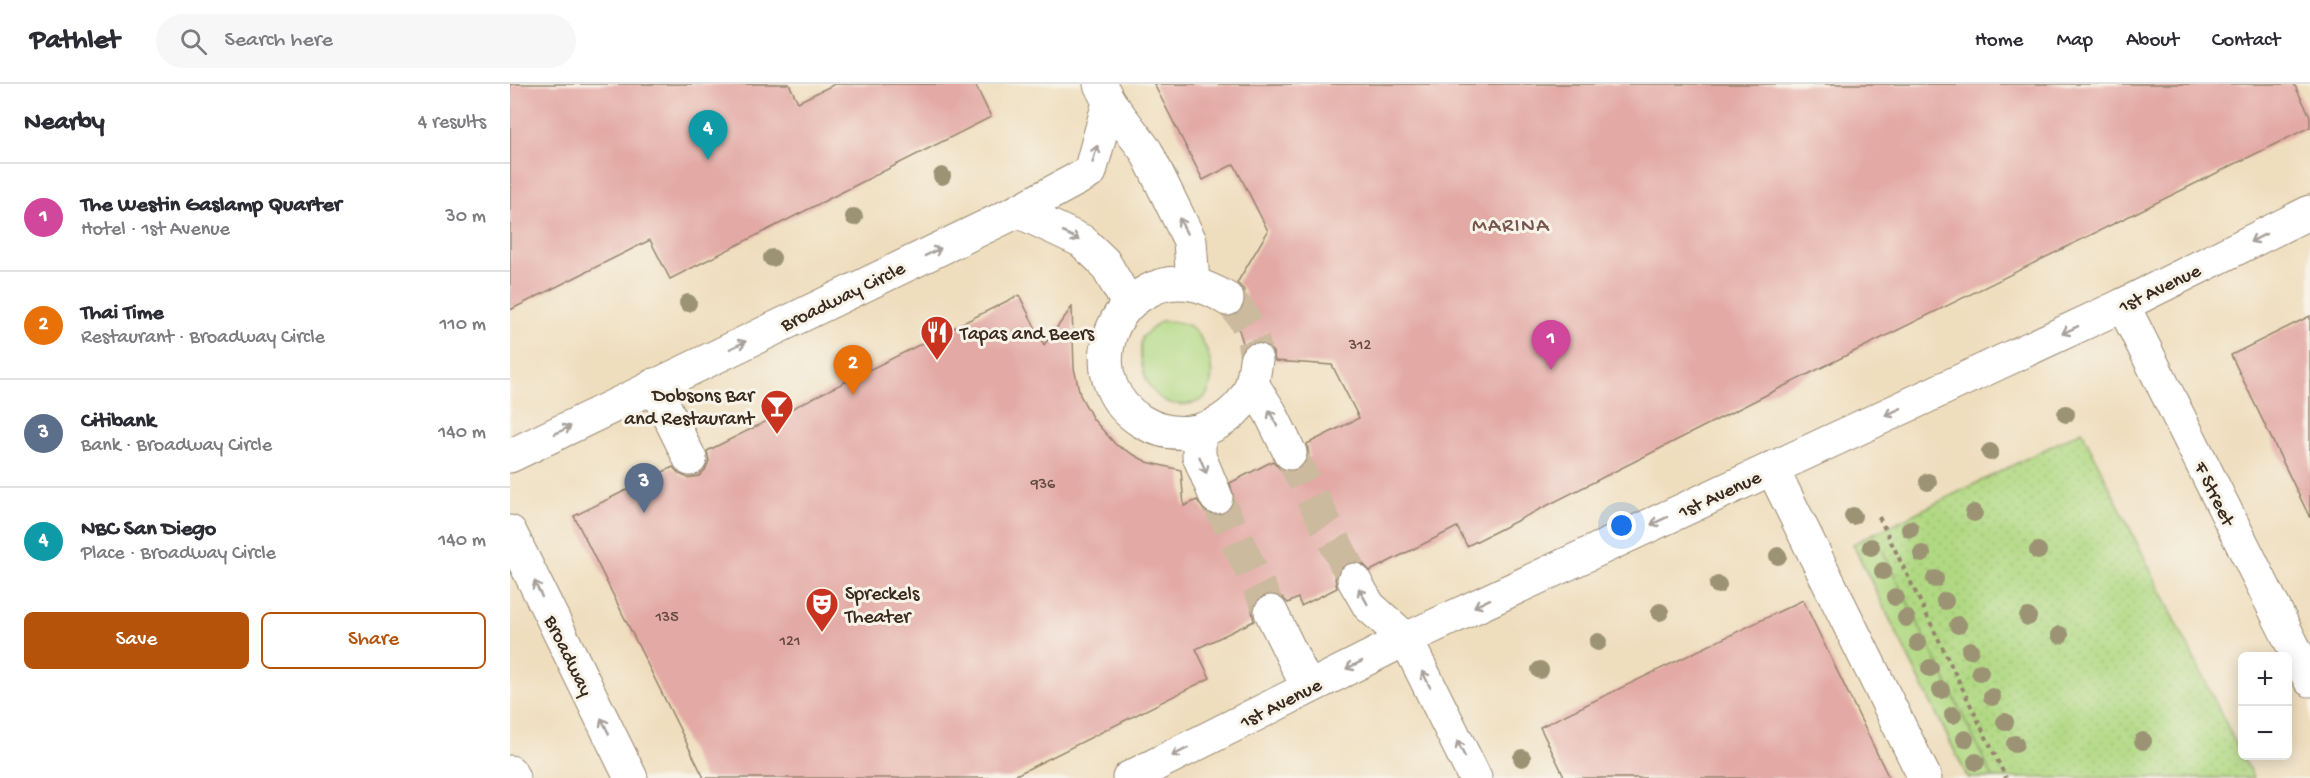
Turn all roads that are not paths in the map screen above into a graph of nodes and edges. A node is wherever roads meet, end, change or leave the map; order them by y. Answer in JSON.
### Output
{"nodes":[{"id":1,"x":1105,"y":93,"type":"edge"},
{"id":2,"x":1018,"y":211,"type":"junction"},
{"id":3,"x":2310,"y":212,"type":"edge"},
{"id":4,"x":1192,"y":283,"type":"junction"},
{"id":5,"x":1227,"y":299,"type":"tunnel mouth"},
{"id":6,"x":1128,"y":303,"type":"junction"},
{"id":7,"x":2123,"y":305,"type":"junction"},
{"id":8,"x":654,"y":385,"type":"junction"},
{"id":9,"x":1199,"y":431,"type":"junction"},
{"id":10,"x":1290,"y":453,"type":"tunnel mouth"},
{"id":11,"x":510,"y":456,"type":"edge"},
{"id":12,"x":690,"y":459,"type":"dead end"},
{"id":13,"x":1772,"y":468,"type":"junction"},
{"id":14,"x":1216,"y":497,"type":"tunnel mouth"},
{"id":15,"x":510,"y":532,"type":"edge"},
{"id":16,"x":1354,"y":579,"type":"tunnel mouth"},
{"id":17,"x":1271,"y":612,"type":"tunnel mouth"},
{"id":18,"x":1406,"y":639,"type":"junction"},
{"id":19,"x":2310,"y":681,"type":"edge"},
{"id":20,"x":1308,"y":688,"type":"junction"},
{"id":21,"x":510,"y":772,"type":"edge"},
{"id":22,"x":513,"y":778,"type":"edge"},
{"id":23,"x":631,"y":778,"type":"edge"},
{"id":24,"x":1129,"y":778,"type":"edge"},
{"id":25,"x":1475,"y":778,"type":"edge"},
{"id":26,"x":1925,"y":778,"type":"edge"}],
"edges":[{"from":2,"to":1,"type":"street","name":"Broadway Circle","one_way":true},
{"from":4,"to":1,"type":"street","one_way":true},
{"from":2,"to":6,"type":"street","one_way":true},
{"from":8,"to":2,"type":"street","name":"Broadway Circle","one_way":true},
{"from":3,"to":7,"type":"street","name":"1st Avenue","one_way":true},
{"from":4,"to":5,"type":"street"},
{"from":4,"to":6,"type":"street"},
{"from":6,"to":9,"type":"street"},
{"from":7,"to":13,"type":"street","name":"1st Avenue","one_way":true},
{"from":7,"to":19,"type":"street","name":"F Street"},
{"from":11,"to":8,"type":"street","name":"Broadway Circle","one_way":true},
{"from":8,"to":12,"type":"street"},
{"from":10,"to":9,"type":"street","one_way":true},
{"from":9,"to":14,"type":"street","one_way":true},
{"from":13,"to":18,"type":"street","name":"1st Avenue","one_way":true},
{"from":13,"to":26,"type":"street"},
{"from":23,"to":15,"type":"street","name":"Broadway","one_way":true},
{"from":18,"to":16,"type":"street","one_way":true},
{"from":17,"to":20,"type":"street"},
{"from":18,"to":20,"type":"street","name":"1st Avenue","one_way":true},
{"from":25,"to":18,"type":"street","one_way":true},
{"from":20,"to":24,"type":"street","name":"1st Avenue","one_way":true},
{"from":21,"to":22,"type":"street"}]}
